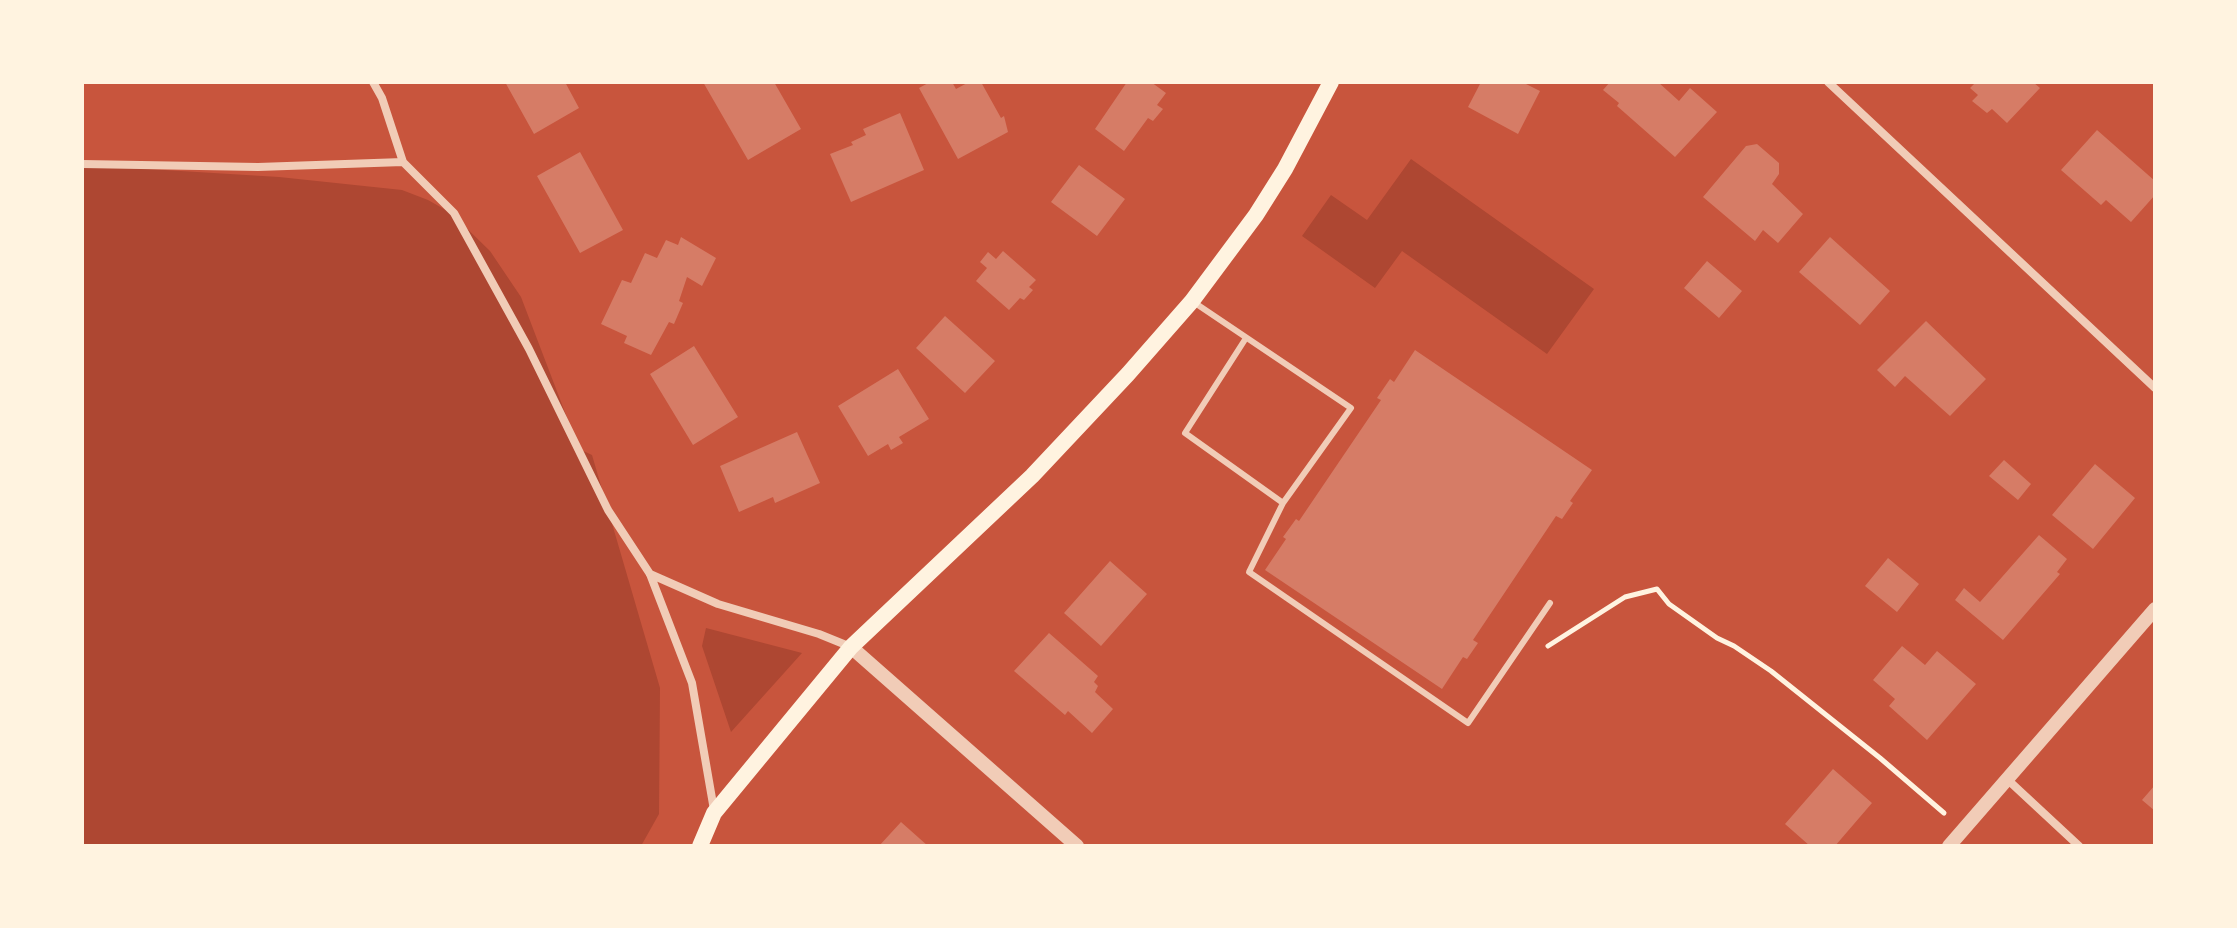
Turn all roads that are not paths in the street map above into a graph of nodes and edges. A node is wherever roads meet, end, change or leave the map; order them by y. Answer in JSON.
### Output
{"nodes":[{"id":1,"x":373,"y":82,"type":"edge"},
{"id":2,"x":1331,"y":82,"type":"edge"},
{"id":3,"x":1828,"y":82,"type":"edge"},
{"id":4,"x":403,"y":162,"type":"junction"},
{"id":5,"x":82,"y":164,"type":"edge"},
{"id":6,"x":1192,"y":301,"type":"junction"},
{"id":7,"x":1246,"y":338,"type":"junction"},
{"id":8,"x":2155,"y":388,"type":"edge"},
{"id":9,"x":1283,"y":503,"type":"junction"},
{"id":10,"x":650,"y":574,"type":"junction"},
{"id":11,"x":1550,"y":603,"type":"dead end"},
{"id":12,"x":2155,"y":609,"type":"edge"},
{"id":13,"x":851,"y":647,"type":"junction"},
{"id":14,"x":2008,"y":780,"type":"junction"},
{"id":15,"x":714,"y":813,"type":"junction"},
{"id":16,"x":700,"y":846,"type":"edge"},
{"id":17,"x":1077,"y":846,"type":"edge"},
{"id":18,"x":1949,"y":846,"type":"edge"},
{"id":19,"x":2079,"y":846,"type":"edge"}],
"edges":[{"from":1,"to":4,"type":"street"},
{"from":2,"to":6,"type":"main road"},
{"from":3,"to":8,"type":"street"},
{"from":4,"to":5,"type":"street"},
{"from":4,"to":10,"type":"street"},
{"from":6,"to":7,"type":"lane"},
{"from":6,"to":13,"type":"main road"},
{"from":7,"to":9,"type":"lane"},
{"from":7,"to":9,"type":"lane"},
{"from":9,"to":11,"type":"lane"},
{"from":10,"to":13,"type":"street"},
{"from":10,"to":15,"type":"street"},
{"from":12,"to":14,"type":"street"},
{"from":13,"to":15,"type":"main road"},
{"from":13,"to":17,"type":"street"},
{"from":14,"to":18,"type":"street"},
{"from":14,"to":19,"type":"street"},
{"from":15,"to":16,"type":"main road"}]}
